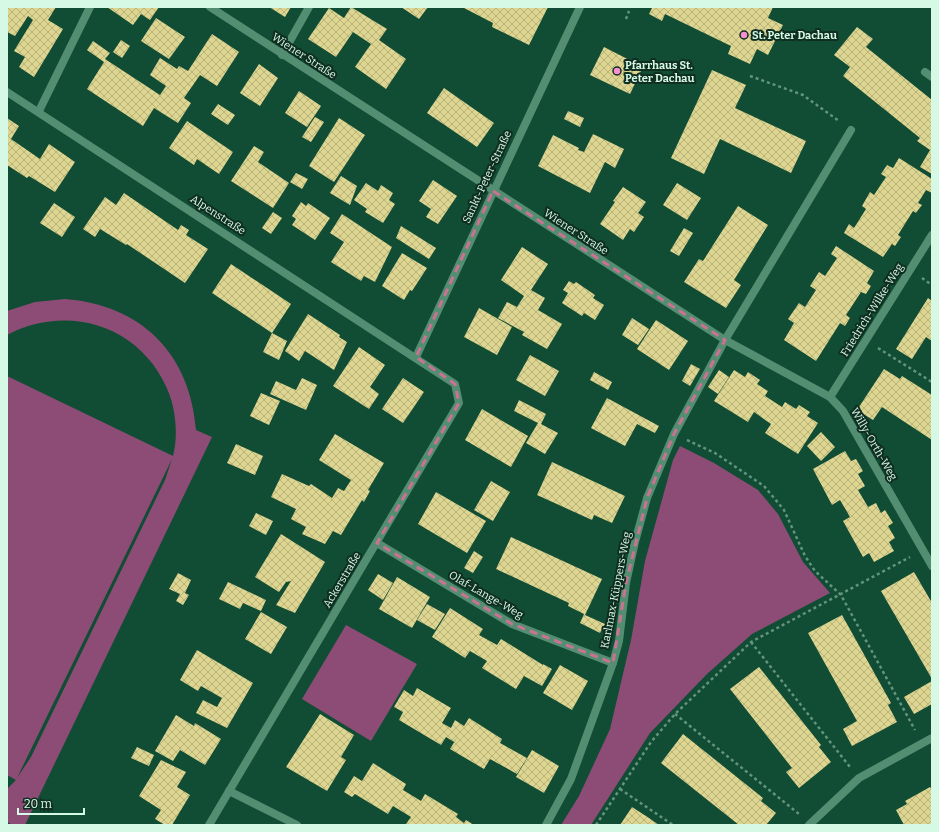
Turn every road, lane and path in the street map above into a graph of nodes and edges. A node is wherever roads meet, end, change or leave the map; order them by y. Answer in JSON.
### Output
{"nodes":[{"id":1,"x":90,"y":7,"type":"edge"},
{"id":2,"x":210,"y":7,"type":"edge"},
{"id":3,"x":309,"y":7,"type":"edge"},
{"id":4,"x":580,"y":7,"type":"edge"},
{"id":5,"x":629,"y":12,"type":"dead end"},
{"id":6,"x":626,"y":19,"type":"dead end"},
{"id":7,"x":282,"y":55,"type":"junction"},
{"id":8,"x":750,"y":76,"type":"dead end"},
{"id":9,"x":7,"y":92,"type":"edge"},
{"id":10,"x":39,"y":111,"type":"junction"},
{"id":11,"x":851,"y":130,"type":"joint"},
{"id":12,"x":493,"y":191,"type":"junction"},
{"id":13,"x":932,"y":235,"type":"edge"},
{"id":14,"x":725,"y":340,"type":"junction"},
{"id":15,"x":866,"y":340,"type":"junction"},
{"id":16,"x":416,"y":357,"type":"junction"},
{"id":17,"x":932,"y":382,"type":"edge"},
{"id":18,"x":830,"y":397,"type":"junction"},
{"id":19,"x":674,"y":434,"type":"junction"},
{"id":20,"x":377,"y":543,"type":"junction"},
{"id":21,"x":921,"y":547,"type":"junction"},
{"id":22,"x":932,"y":566,"type":"edge"},
{"id":23,"x":841,"y":595,"type":"junction"},
{"id":24,"x":751,"y":642,"type":"junction"},
{"id":25,"x":613,"y":664,"type":"junction"},
{"id":26,"x":675,"y":714,"type":"junction"},
{"id":27,"x":932,"y":738,"type":"edge"},
{"id":28,"x":922,"y":743,"type":"junction"},
{"id":29,"x":859,"y":778,"type":"junction"},
{"id":30,"x":620,"y":789,"type":"junction"},
{"id":31,"x":229,"y":791,"type":"junction"},
{"id":32,"x":810,"y":824,"type":"edge"},
{"id":33,"x":209,"y":825,"type":"edge"},
{"id":34,"x":297,"y":825,"type":"edge"},
{"id":35,"x":546,"y":825,"type":"edge"},
{"id":36,"x":596,"y":825,"type":"edge"},
{"id":37,"x":673,"y":825,"type":"edge"}],
"edges":[{"from":1,"to":10,"type":"street"},
{"from":2,"to":7,"type":"street","name":"Wiener Straße"},
{"from":3,"to":7,"type":"street"},
{"from":4,"to":12,"type":"street","name":"Sankt-Peter-Straße"},
{"from":5,"to":6,"type":"path"},
{"from":7,"to":12,"type":"street","name":"Wiener Straße"},
{"from":8,"to":11,"type":"path"},
{"from":9,"to":10,"type":"street","name":"Alpenstraße"},
{"from":10,"to":16,"type":"street","name":"Alpenstraße"},
{"from":11,"to":14,"type":"street"},
{"from":12,"to":14,"type":"street","name":"Wiener Straße"},
{"from":12,"to":16,"type":"street","name":"Sankt-Peter-Straße"},
{"from":13,"to":15,"type":"street","name":"Friedrich-Wilke-Weg"},
{"from":14,"to":18,"type":"street","name":"Willy-Orth-Weg"},
{"from":14,"to":19,"type":"street","name":"Karlmax-Küppers-Weg"},
{"from":15,"to":17,"type":"path"},
{"from":15,"to":18,"type":"street","name":"Friedrich-Wilke-Weg"},
{"from":16,"to":20,"type":"street","name":"Ackerstraße"},
{"from":18,"to":21,"type":"street","name":"Willy-Orth-Weg"},
{"from":19,"to":23,"type":"path"},
{"from":19,"to":25,"type":"street","name":"Karlmax-Küppers-Weg"},
{"from":20,"to":25,"type":"street","name":"Olaf-Lange-Weg"},
{"from":20,"to":31,"type":"street","name":"Ackerstraße"},
{"from":21,"to":22,"type":"street","name":"Willy-Orth-Weg"},
{"from":21,"to":23,"type":"path"},
{"from":23,"to":24,"type":"path"},
{"from":23,"to":28,"type":"path"},
{"from":24,"to":26,"type":"path"},
{"from":24,"to":29,"type":"path"},
{"from":25,"to":35,"type":"street","name":"Karlmax-Küppers-Weg"},
{"from":26,"to":30,"type":"path"},
{"from":26,"to":32,"type":"path"},
{"from":27,"to":28,"type":"street"},
{"from":28,"to":29,"type":"street"},
{"from":29,"to":32,"type":"street"},
{"from":30,"to":36,"type":"path"},
{"from":30,"to":37,"type":"path"},
{"from":31,"to":33,"type":"street","name":"Ackerstraße"},
{"from":31,"to":34,"type":"street"}]}
